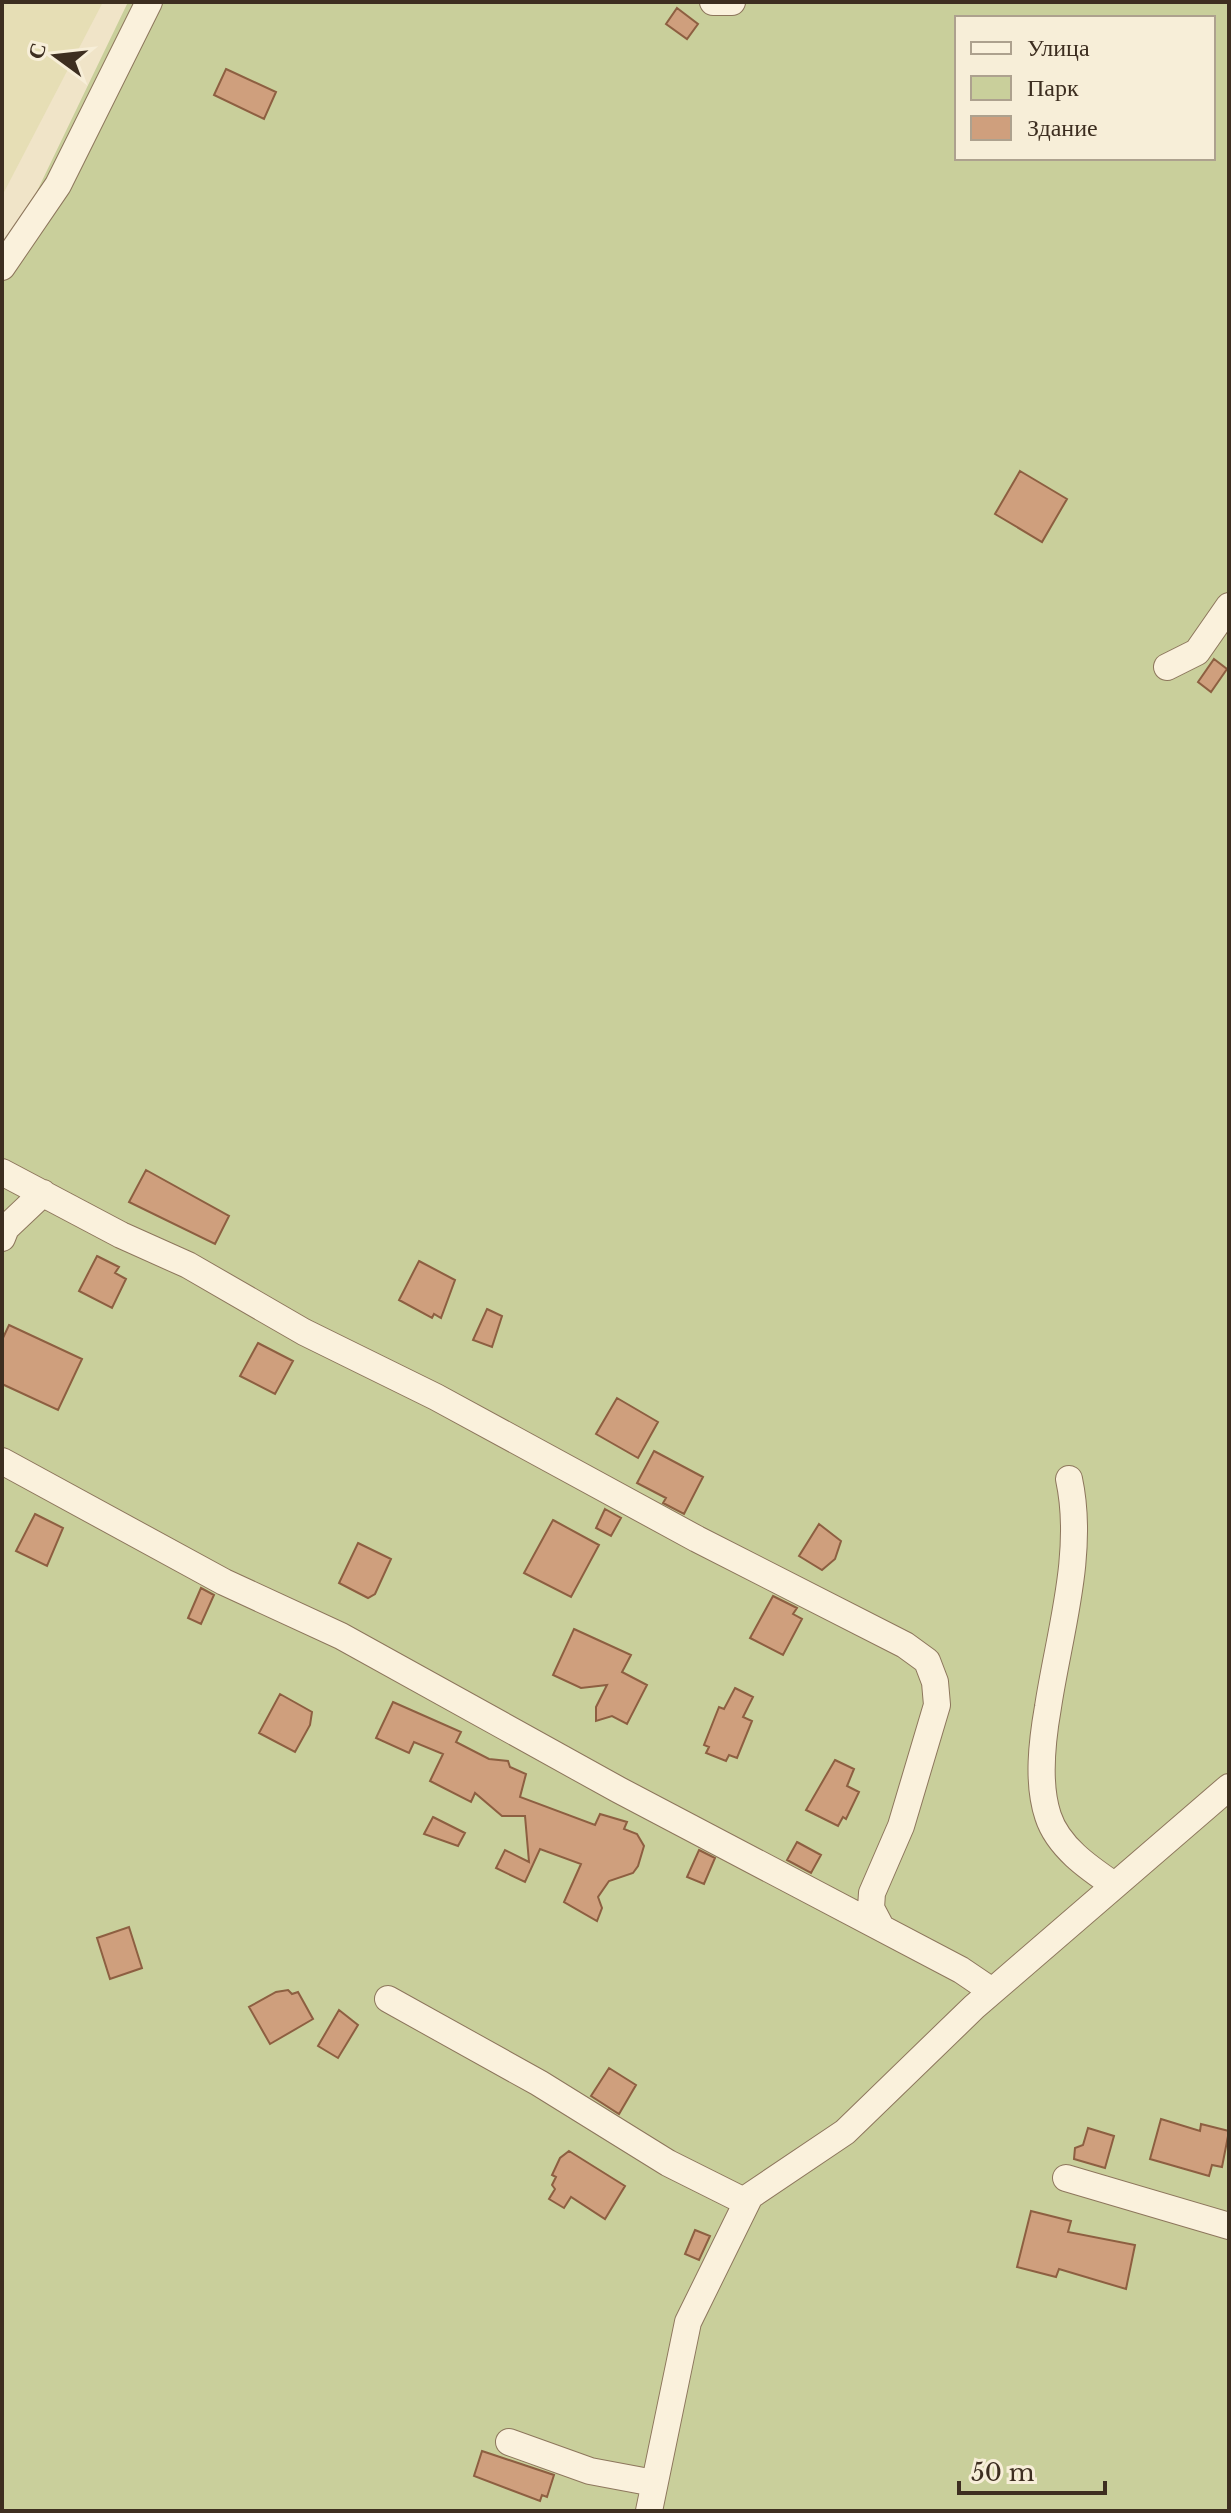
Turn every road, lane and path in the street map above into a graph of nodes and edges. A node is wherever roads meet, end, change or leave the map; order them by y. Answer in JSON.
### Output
{"nodes":[{"id":1,"x":149,"y":2,"type":"edge"},
{"id":2,"x":713,"y":2,"type":"edge"},
{"id":3,"x":732,"y":2,"type":"edge"},
{"id":4,"x":2,"y":267,"type":"edge"},
{"id":5,"x":1229,"y":606,"type":"edge"},
{"id":6,"x":1217,"y":644,"type":"edge"},
{"id":7,"x":1167,"y":667,"type":"dead end"},
{"id":8,"x":2,"y":1172,"type":"edge"},
{"id":9,"x":43,"y":1193,"type":"junction"},
{"id":10,"x":2,"y":1238,"type":"edge"},
{"id":11,"x":2,"y":1461,"type":"edge"},
{"id":12,"x":1069,"y":1479,"type":"dead end"},
{"id":13,"x":1229,"y":1787,"type":"edge"},
{"id":14,"x":1114,"y":1885,"type":"junction"},
{"id":15,"x":881,"y":1927,"type":"junction"},
{"id":16,"x":992,"y":1991,"type":"junction"},
{"id":17,"x":388,"y":1999,"type":"dead end"},
{"id":18,"x":1066,"y":2178,"type":"dead end"},
{"id":19,"x":746,"y":2202,"type":"junction"},
{"id":20,"x":1229,"y":2226,"type":"edge"},
{"id":21,"x":509,"y":2442,"type":"dead end"},
{"id":22,"x":654,"y":2483,"type":"junction"},
{"id":23,"x":649,"y":2511,"type":"edge"}],
"edges":[{"from":1,"to":4,"type":"street"},
{"from":2,"to":3,"type":"street"},
{"from":5,"to":6,"type":"street"},
{"from":6,"to":7,"type":"street"},
{"from":8,"to":9,"type":"street"},
{"from":9,"to":10,"type":"street"},
{"from":9,"to":15,"type":"street"},
{"from":11,"to":15,"type":"street"},
{"from":12,"to":14,"type":"street"},
{"from":13,"to":14,"type":"street"},
{"from":14,"to":16,"type":"street"},
{"from":15,"to":16,"type":"street"},
{"from":16,"to":19,"type":"street"},
{"from":17,"to":19,"type":"street"},
{"from":18,"to":20,"type":"street"},
{"from":19,"to":22,"type":"street"},
{"from":21,"to":22,"type":"street"},
{"from":22,"to":23,"type":"street"}]}
